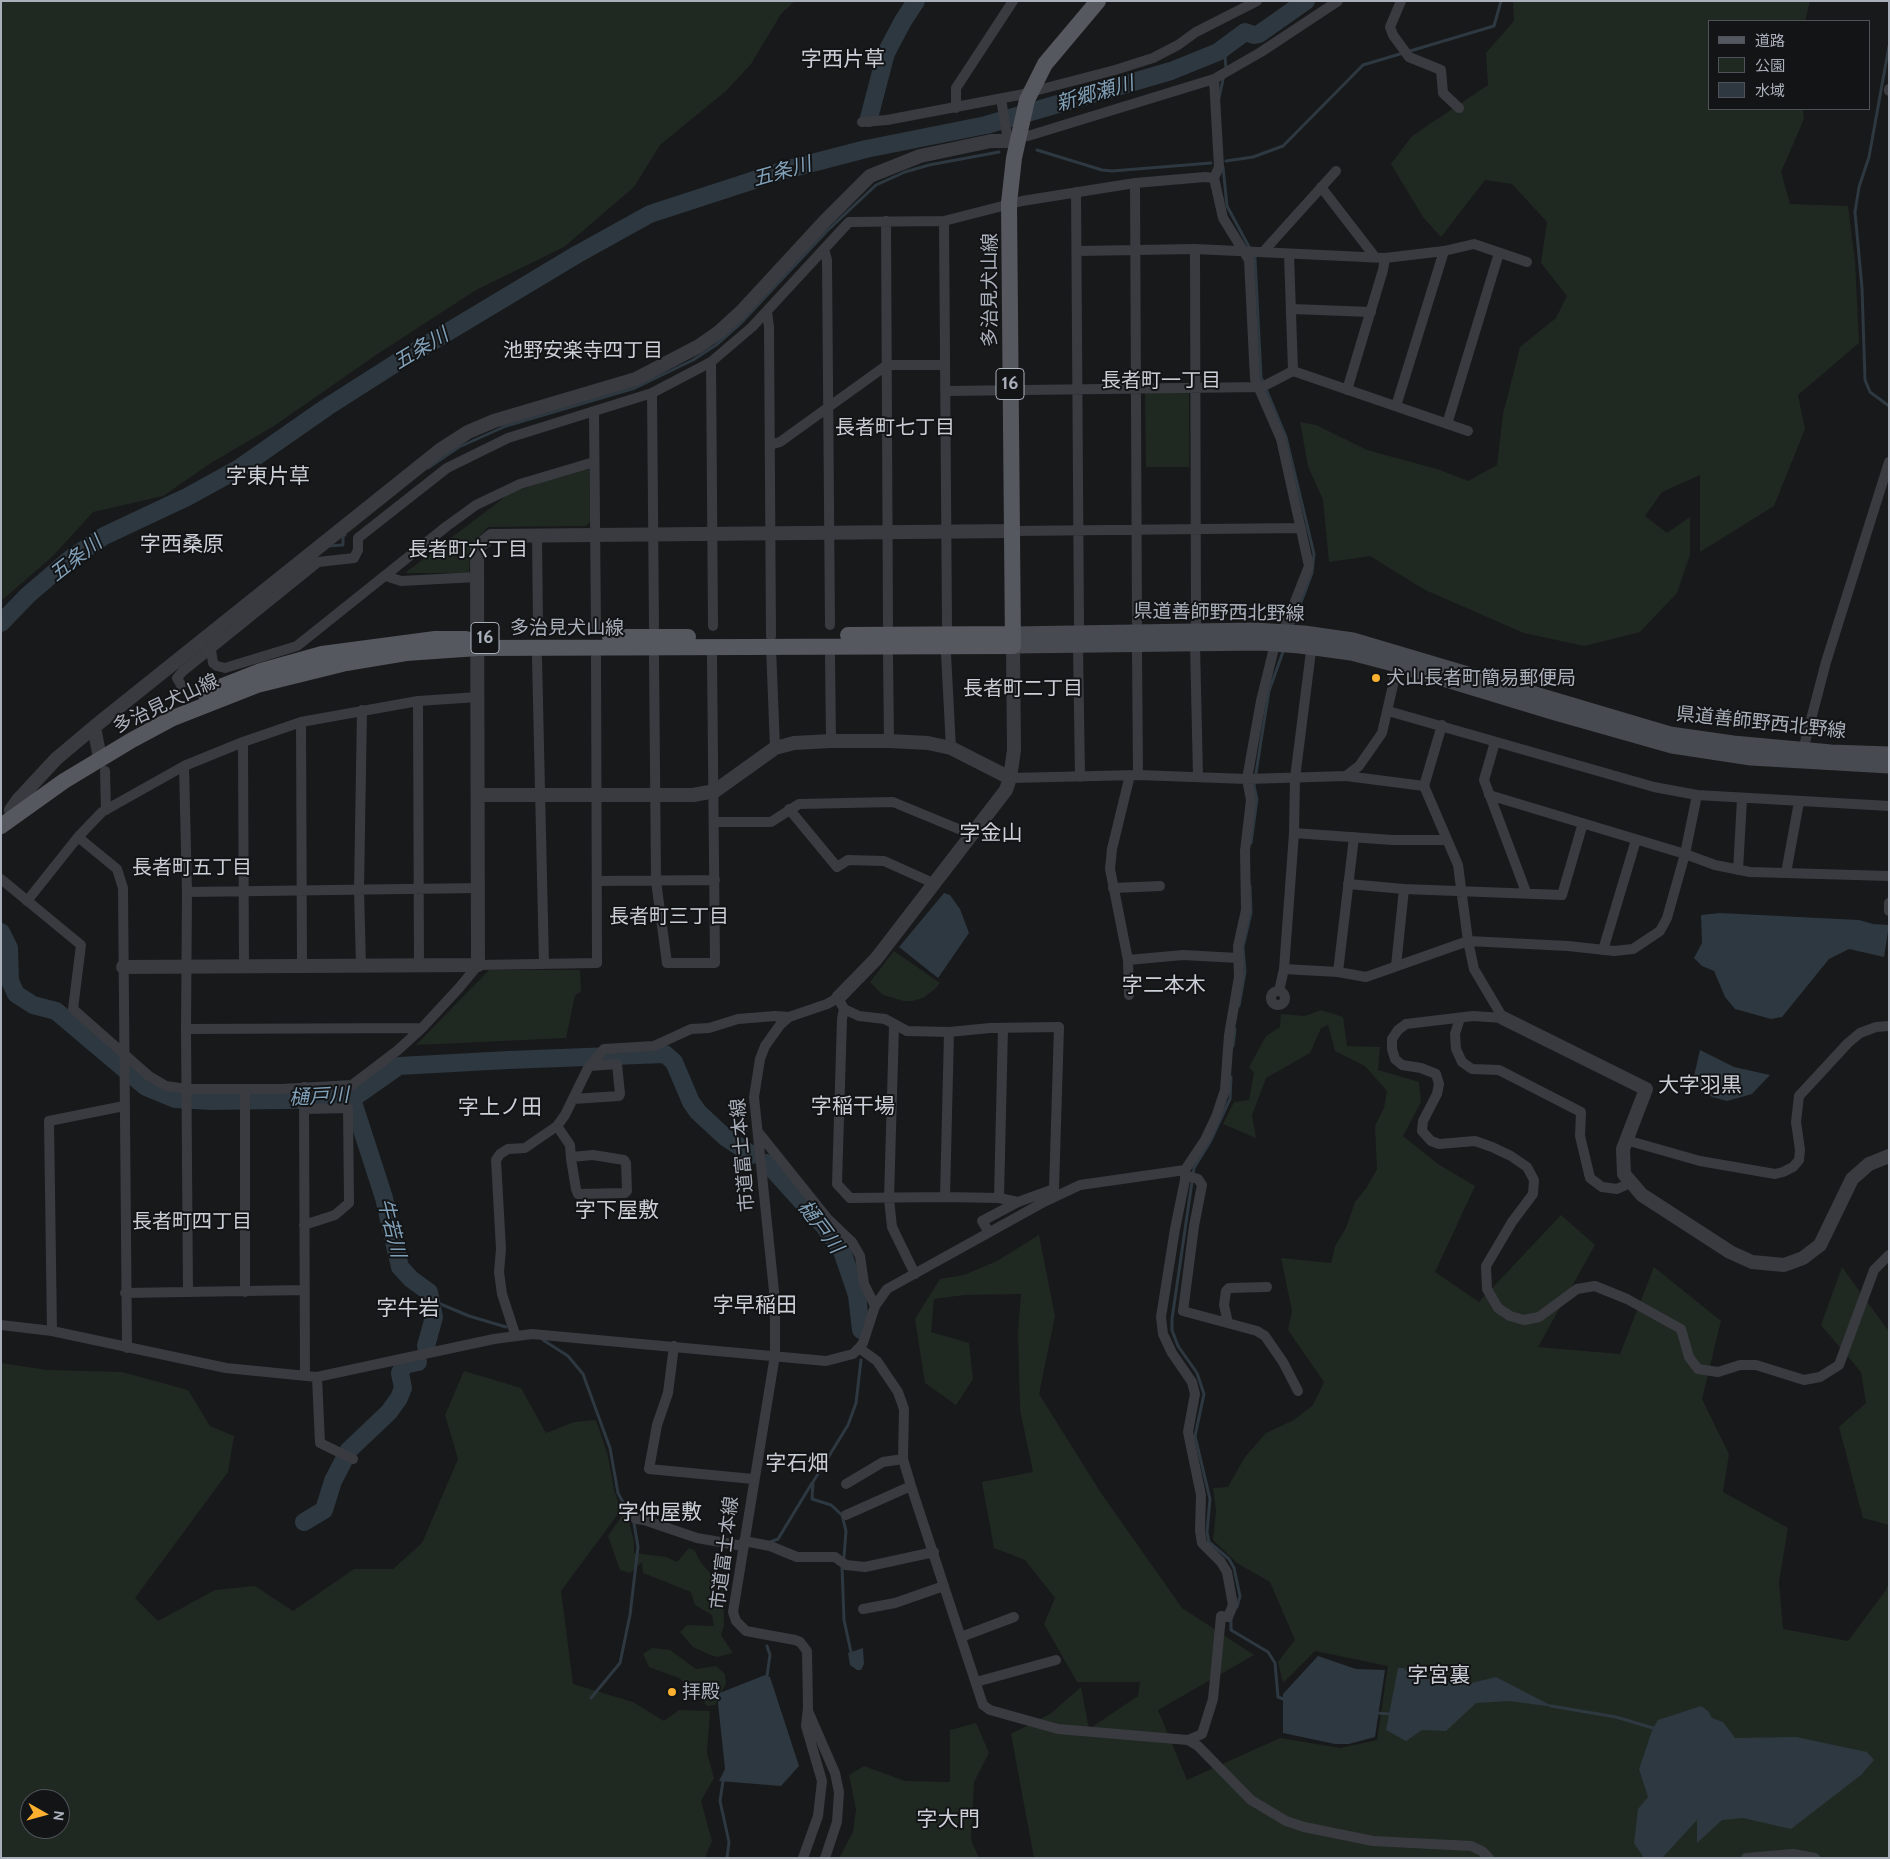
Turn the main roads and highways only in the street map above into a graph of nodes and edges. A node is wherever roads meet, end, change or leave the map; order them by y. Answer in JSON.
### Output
{"nodes":[{"id":1,"x":1098,"y":1,"type":"edge"},
{"id":2,"x":1285,"y":638,"type":"junction"},
{"id":3,"x":1013,"y":640,"type":"junction"},
{"id":4,"x":1399,"y":659,"type":"junction"},
{"id":5,"x":1889,"y":754,"type":"edge"},
{"id":6,"x":101,"y":760,"type":"junction"},
{"id":7,"x":1889,"y":766,"type":"edge"},
{"id":8,"x":6,"y":814,"type":"edge"},
{"id":9,"x":1,"y":826,"type":"edge"}],
"edges":[{"from":1,"to":3,"type":"main road","name":"多治見犬山線","number":"16"},
{"from":2,"to":3,"type":"main road","name":"県道善師野西北野線"},
{"from":2,"to":3,"type":"main road","name":"県道善師野西北野線"},
{"from":2,"to":4,"type":"main road","name":"県道善師野西北野線"},
{"from":3,"to":6,"type":"main road","name":"多治見犬山線","number":"16"},
{"from":4,"to":5,"type":"main road","name":"県道善師野西北野線"},
{"from":4,"to":7,"type":"main road","name":"県道善師野西北野線"},
{"from":6,"to":8,"type":"main road","name":"多治見犬山線","number":"16"},
{"from":6,"to":9,"type":"main road","name":"多治見犬山線","number":"16"}]}
